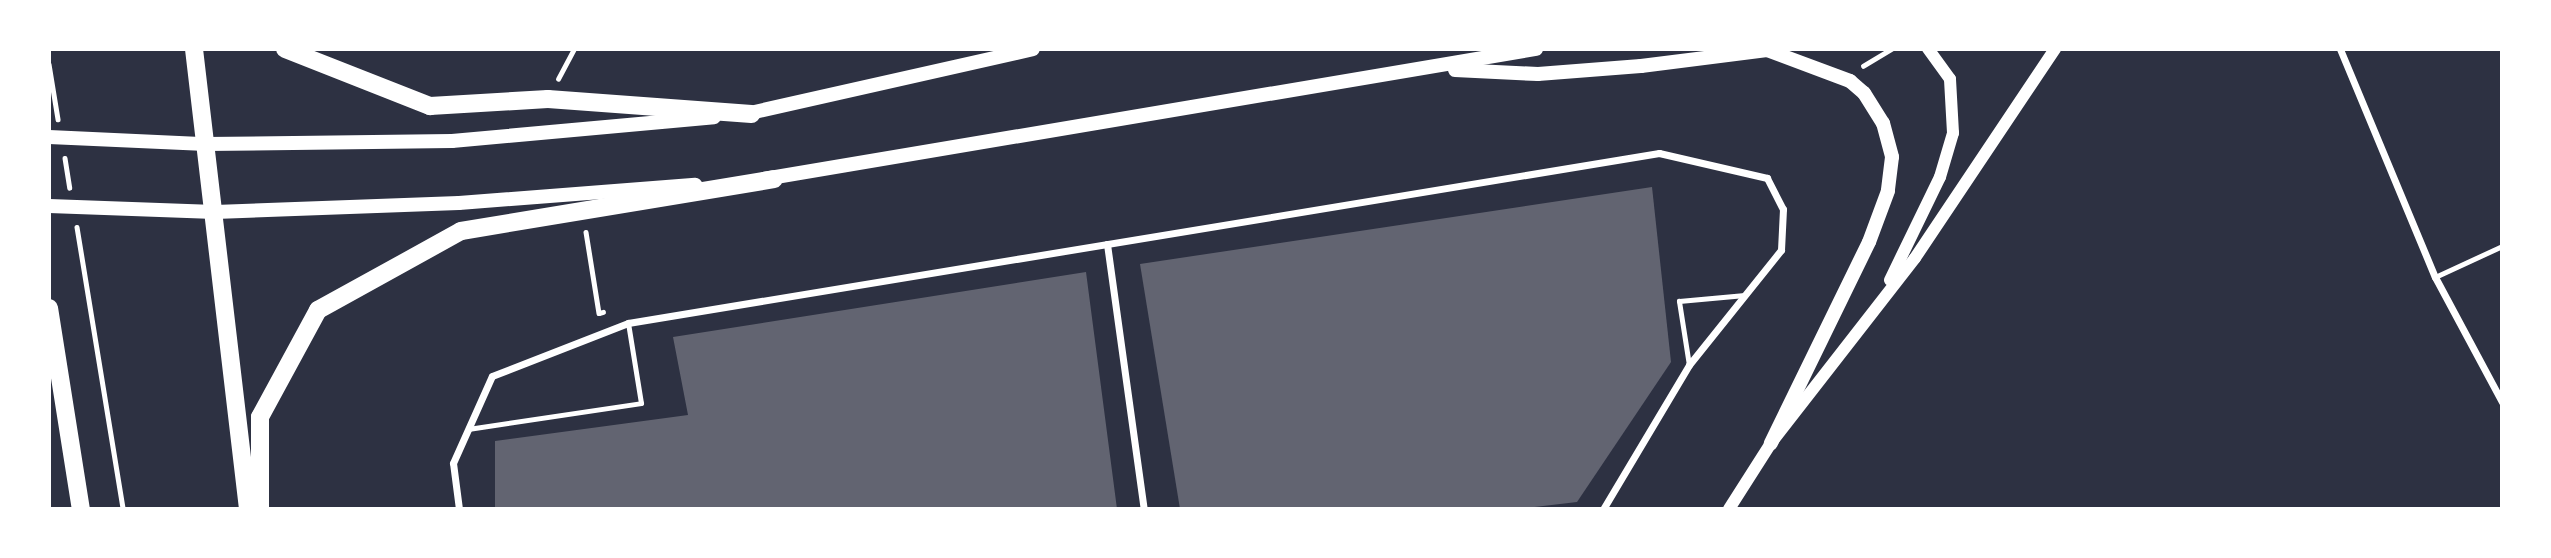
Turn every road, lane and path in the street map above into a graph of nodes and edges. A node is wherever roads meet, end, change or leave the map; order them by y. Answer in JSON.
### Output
{"nodes":[{"id":1,"x":194,"y":49,"type":"edge"},
{"id":2,"x":285,"y":49,"type":"edge"},
{"id":3,"x":573,"y":49,"type":"edge"},
{"id":4,"x":1033,"y":49,"type":"edge"},
{"id":5,"x":1536,"y":49,"type":"edge"},
{"id":6,"x":1891,"y":49,"type":"edge"},
{"id":7,"x":1928,"y":49,"type":"edge"},
{"id":8,"x":2055,"y":49,"type":"edge"},
{"id":9,"x":2340,"y":49,"type":"edge"},
{"id":10,"x":49,"y":64,"type":"edge"},
{"id":11,"x":1860,"y":68,"type":"dead end"},
{"id":12,"x":1428,"y":69,"type":"junction"},
{"id":13,"x":548,"y":99,"type":"junction"},
{"id":14,"x":751,"y":114,"type":"junction"},
{"id":15,"x":55,"y":134,"type":"edge"},
{"id":16,"x":206,"y":144,"type":"junction"},
{"id":17,"x":63,"y":145,"type":"dead end"},
{"id":18,"x":774,"y":179,"type":"junction"},
{"id":19,"x":72,"y":199,"type":"dead end"},
{"id":20,"x":49,"y":206,"type":"edge"},
{"id":21,"x":582,"y":211,"type":"junction"},
{"id":22,"x":215,"y":212,"type":"junction"},
{"id":23,"x":76,"y":226,"type":"dead end"},
{"id":24,"x":1107,"y":244,"type":"junction"},
{"id":25,"x":2502,"y":246,"type":"edge"},
{"id":26,"x":2435,"y":277,"type":"junction"},
{"id":27,"x":1745,"y":295,"type":"junction"},
{"id":28,"x":1880,"y":299,"type":"junction"},
{"id":29,"x":49,"y":308,"type":"edge"},
{"id":30,"x":599,"y":313,"type":"dead end"},
{"id":31,"x":628,"y":323,"type":"junction"},
{"id":32,"x":1689,"y":365,"type":"junction"},
{"id":33,"x":2502,"y":402,"type":"edge"},
{"id":34,"x":468,"y":429,"type":"junction"},
{"id":35,"x":1771,"y":443,"type":"junction"},
{"id":36,"x":82,"y":509,"type":"edge"},
{"id":37,"x":123,"y":509,"type":"edge"},
{"id":38,"x":248,"y":509,"type":"edge"},
{"id":39,"x":260,"y":509,"type":"edge"},
{"id":40,"x":459,"y":509,"type":"edge"},
{"id":41,"x":1144,"y":509,"type":"edge"},
{"id":42,"x":1603,"y":509,"type":"edge"},
{"id":43,"x":1730,"y":509,"type":"edge"}],
"edges":[{"from":1,"to":16,"type":"main road"},
{"from":2,"to":13,"type":"main road"},
{"from":3,"to":13,"type":"path"},
{"from":4,"to":14,"type":"main road"},
{"from":5,"to":12,"type":"main road"},
{"from":6,"to":11,"type":"path"},
{"from":7,"to":28,"type":"street"},
{"from":8,"to":28,"type":"street"},
{"from":9,"to":26,"type":"street"},
{"from":10,"to":15,"type":"path"},
{"from":12,"to":18,"type":"main road"},
{"from":12,"to":35,"type":"main road"},
{"from":13,"to":14,"type":"main road"},
{"from":14,"to":16,"type":"main road"},
{"from":15,"to":16,"type":"main road"},
{"from":16,"to":22,"type":"main road"},
{"from":17,"to":19,"type":"path"},
{"from":18,"to":21,"type":"main road"},
{"from":18,"to":22,"type":"main road"},
{"from":20,"to":22,"type":"main road"},
{"from":21,"to":30,"type":"path"},
{"from":21,"to":39,"type":"main road"},
{"from":22,"to":38,"type":"main road"},
{"from":23,"to":37,"type":"path"},
{"from":24,"to":27,"type":"street"},
{"from":24,"to":31,"type":"street"},
{"from":24,"to":41,"type":"street"},
{"from":25,"to":26,"type":"lane"},
{"from":26,"to":33,"type":"street"},
{"from":27,"to":32,"type":"street"},
{"from":27,"to":32,"type":"lane"},
{"from":28,"to":35,"type":"street"},
{"from":29,"to":36,"type":"main road"},
{"from":31,"to":34,"type":"street"},
{"from":31,"to":34,"type":"lane"},
{"from":32,"to":42,"type":"street"},
{"from":34,"to":40,"type":"street"},
{"from":35,"to":43,"type":"street"}]}
